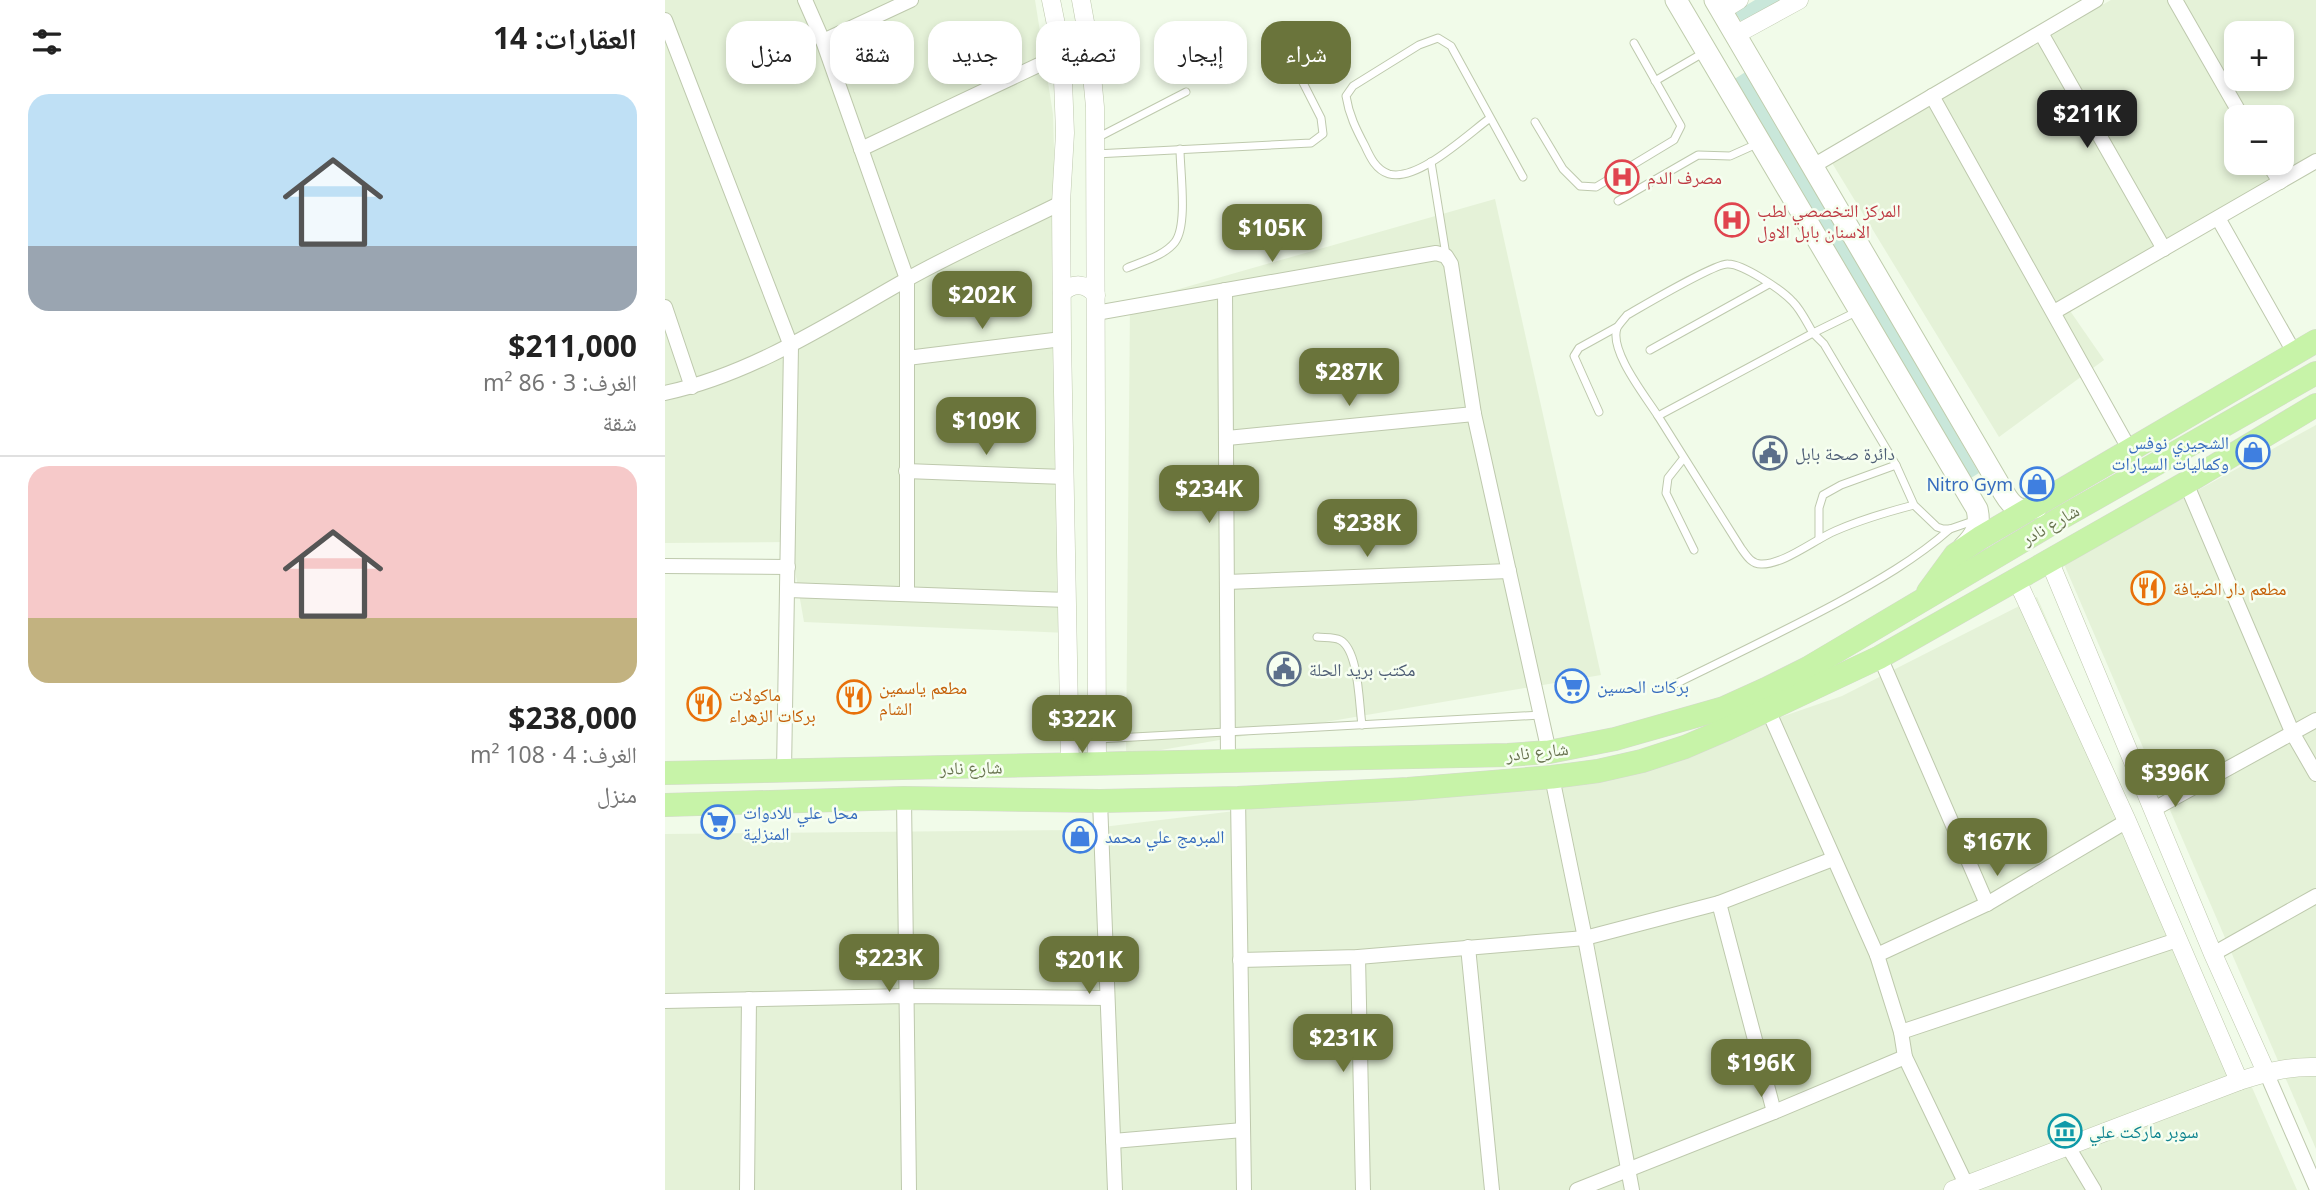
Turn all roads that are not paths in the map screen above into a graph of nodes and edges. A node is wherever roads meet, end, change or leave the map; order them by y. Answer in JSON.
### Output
{"nodes":[{"id":1,"x":805,"y":0,"type":"edge"},
{"id":2,"x":911,"y":0,"type":"edge"},
{"id":3,"x":1051,"y":0,"type":"edge"},
{"id":4,"x":1081,"y":0,"type":"edge"},
{"id":5,"x":1676,"y":0,"type":"edge"},
{"id":6,"x":1799,"y":0,"type":"edge"},
{"id":7,"x":2096,"y":0,"type":"edge"},
{"id":8,"x":2175,"y":0,"type":"edge"},
{"id":9,"x":1725,"y":4,"type":"edge"},
{"id":10,"x":665,"y":20,"type":"edge"},
{"id":11,"x":1055,"y":21,"type":"edge"},
{"id":12,"x":2041,"y":33,"type":"junction"},
{"id":13,"x":1735,"y":35,"type":"junction"},
{"id":14,"x":823,"y":41,"type":"junction"},
{"id":15,"x":1634,"y":43,"type":"dead end"},
{"id":16,"x":1706,"y":51,"type":"junction"},
{"id":17,"x":1036,"y":66,"type":"edge"},
{"id":18,"x":1655,"y":81,"type":"junction"},
{"id":19,"x":1063,"y":84,"type":"edge"},
{"id":20,"x":1304,"y":84,"type":"edge"},
{"id":21,"x":1186,"y":92,"type":"dead end"},
{"id":22,"x":1932,"y":96,"type":"junction"},
{"id":23,"x":2235,"y":105,"type":"edge"},
{"id":24,"x":1490,"y":118,"type":"junction"},
{"id":25,"x":1535,"y":122,"type":"dead end"},
{"id":26,"x":1760,"y":142,"type":"junction"},
{"id":27,"x":1095,"y":146,"type":"junction"},
{"id":28,"x":861,"y":149,"type":"junction"},
{"id":29,"x":1180,"y":149,"type":"junction"},
{"id":30,"x":2316,"y":161,"type":"edge"},
{"id":31,"x":1431,"y":162,"type":"junction"},
{"id":32,"x":1813,"y":166,"type":"junction"},
{"id":33,"x":2276,"y":175,"type":"edge"},
{"id":34,"x":1523,"y":177,"type":"dead end"},
{"id":35,"x":2280,"y":182,"type":"junction"},
{"id":36,"x":1618,"y":201,"type":"dead end"},
{"id":37,"x":1061,"y":203,"type":"junction"},
{"id":38,"x":2218,"y":218,"type":"junction"},
{"id":39,"x":2164,"y":249,"type":"junction"},
{"id":40,"x":1062,"y":255,"type":"junction"},
{"id":41,"x":1446,"y":256,"type":"junction"},
{"id":42,"x":1096,"y":261,"type":"junction"},
{"id":43,"x":1127,"y":268,"type":"dead end"},
{"id":44,"x":908,"y":279,"type":"junction"},
{"id":45,"x":1769,"y":284,"type":"junction"},
{"id":46,"x":1225,"y":290,"type":"junction"},
{"id":47,"x":1062,"y":293,"type":"junction"},
{"id":48,"x":1096,"y":304,"type":"junction"},
{"id":49,"x":665,"y":307,"type":"edge"},
{"id":50,"x":1860,"y":310,"type":"junction"},
{"id":51,"x":2054,"y":312,"type":"junction"},
{"id":52,"x":1617,"y":327,"type":"junction"},
{"id":53,"x":1813,"y":333,"type":"junction"},
{"id":54,"x":1062,"y":339,"type":"junction"},
{"id":55,"x":2316,"y":341,"type":"edge"},
{"id":56,"x":791,"y":346,"type":"junction"},
{"id":57,"x":1650,"y":350,"type":"dead end"},
{"id":58,"x":2295,"y":354,"type":"junction"},
{"id":59,"x":907,"y":358,"type":"junction"},
{"id":60,"x":2316,"y":373,"type":"edge"},
{"id":61,"x":692,"y":387,"type":"junction"},
{"id":62,"x":665,"y":394,"type":"edge"},
{"id":63,"x":2316,"y":405,"type":"edge"},
{"id":64,"x":1599,"y":412,"type":"dead end"},
{"id":65,"x":1475,"y":414,"type":"junction"},
{"id":66,"x":1658,"y":416,"type":"junction"},
{"id":67,"x":1227,"y":438,"type":"junction"},
{"id":68,"x":2131,"y":452,"type":"junction"},
{"id":69,"x":1683,"y":459,"type":"junction"},
{"id":70,"x":1896,"y":465,"type":"junction"},
{"id":71,"x":906,"y":471,"type":"junction"},
{"id":72,"x":1991,"y":471,"type":"junction"},
{"id":73,"x":1065,"y":477,"type":"junction"},
{"id":74,"x":2186,"y":483,"type":"junction"},
{"id":75,"x":1964,"y":486,"type":"junction"},
{"id":76,"x":1914,"y":505,"type":"junction"},
{"id":77,"x":2037,"y":507,"type":"junction"},
{"id":78,"x":1979,"y":518,"type":"junction"},
{"id":79,"x":1950,"y":529,"type":"junction"},
{"id":80,"x":1819,"y":539,"type":"junction"},
{"id":81,"x":1694,"y":550,"type":"dead end"},
{"id":82,"x":1955,"y":555,"type":"junction"},
{"id":83,"x":2049,"y":560,"type":"junction"},
{"id":84,"x":665,"y":566,"type":"edge"},
{"id":85,"x":788,"y":567,"type":"junction"},
{"id":86,"x":1509,"y":571,"type":"junction"},
{"id":87,"x":2016,"y":578,"type":"junction"},
{"id":88,"x":1227,"y":582,"type":"junction"},
{"id":89,"x":788,"y":590,"type":"junction"},
{"id":90,"x":907,"y":594,"type":"junction"},
{"id":91,"x":1068,"y":600,"type":"junction"},
{"id":92,"x":1908,"y":608,"type":"junction"},
{"id":93,"x":1318,"y":637,"type":"dead end"},
{"id":94,"x":1880,"y":657,"type":"junction"},
{"id":95,"x":1667,"y":688,"type":"dead end"},
{"id":96,"x":1768,"y":710,"type":"junction"},
{"id":97,"x":1541,"y":715,"type":"junction"},
{"id":98,"x":2316,"y":720,"type":"edge"},
{"id":99,"x":1362,"y":725,"type":"junction"},
{"id":100,"x":1070,"y":729,"type":"junction"},
{"id":101,"x":1227,"y":731,"type":"junction"},
{"id":102,"x":2293,"y":734,"type":"junction"},
{"id":103,"x":1096,"y":736,"type":"junction"},
{"id":104,"x":1549,"y":752,"type":"junction"},
{"id":105,"x":1409,"y":757,"type":"junction"},
{"id":106,"x":1352,"y":758,"type":"junction"},
{"id":107,"x":1228,"y":761,"type":"junction"},
{"id":108,"x":1097,"y":764,"type":"junction"},
{"id":109,"x":1070,"y":765,"type":"junction"},
{"id":110,"x":784,"y":771,"type":"junction"},
{"id":111,"x":665,"y":773,"type":"edge"},
{"id":112,"x":2316,"y":774,"type":"edge"},
{"id":113,"x":1552,"y":777,"type":"junction"},
{"id":114,"x":1408,"y":789,"type":"junction"},
{"id":115,"x":1354,"y":790,"type":"junction"},
{"id":116,"x":904,"y":798,"type":"junction"},
{"id":117,"x":1238,"y":798,"type":"junction"},
{"id":118,"x":1100,"y":801,"type":"junction"},
{"id":119,"x":665,"y":805,"type":"edge"},
{"id":120,"x":2154,"y":809,"type":"junction"},
{"id":121,"x":2127,"y":821,"type":"junction"},
{"id":122,"x":2161,"y":827,"type":"junction"},
{"id":123,"x":2134,"y":840,"type":"junction"},
{"id":124,"x":1833,"y":859,"type":"junction"},
{"id":125,"x":2316,"y":896,"type":"edge"},
{"id":126,"x":1719,"y":903,"type":"junction"},
{"id":127,"x":1987,"y":904,"type":"junction"},
{"id":128,"x":1585,"y":938,"type":"junction"},
{"id":129,"x":2177,"y":940,"type":"junction"},
{"id":130,"x":1468,"y":947,"type":"junction"},
{"id":131,"x":2213,"y":954,"type":"junction"},
{"id":132,"x":1877,"y":956,"type":"junction"},
{"id":133,"x":1358,"y":957,"type":"junction"},
{"id":134,"x":1240,"y":960,"type":"junction"},
{"id":135,"x":907,"y":996,"type":"junction"},
{"id":136,"x":1107,"y":998,"type":"junction"},
{"id":137,"x":749,"y":999,"type":"junction"},
{"id":138,"x":665,"y":1000,"type":"edge"},
{"id":139,"x":1901,"y":1032,"type":"junction"},
{"id":140,"x":1905,"y":1057,"type":"junction"},
{"id":141,"x":2316,"y":1067,"type":"edge"},
{"id":142,"x":2266,"y":1072,"type":"junction"},
{"id":143,"x":2239,"y":1081,"type":"junction"},
{"id":144,"x":1774,"y":1112,"type":"junction"},
{"id":145,"x":1243,"y":1130,"type":"junction"},
{"id":146,"x":1113,"y":1141,"type":"junction"},
{"id":147,"x":2067,"y":1145,"type":"junction"},
{"id":148,"x":1629,"y":1171,"type":"junction"},
{"id":149,"x":1959,"y":1187,"type":"edge"},
{"id":150,"x":2316,"y":1187,"type":"edge"},
{"id":151,"x":747,"y":1190,"type":"edge"},
{"id":152,"x":909,"y":1190,"type":"edge"},
{"id":153,"x":1115,"y":1190,"type":"edge"},
{"id":154,"x":1244,"y":1190,"type":"edge"},
{"id":155,"x":1363,"y":1190,"type":"edge"},
{"id":156,"x":1492,"y":1190,"type":"edge"},
{"id":157,"x":1577,"y":1190,"type":"edge"},
{"id":158,"x":1632,"y":1190,"type":"edge"},
{"id":159,"x":2094,"y":1190,"type":"edge"}],
"edges":[{"from":1,"to":14,"type":"street"},
{"from":2,"to":14,"type":"street"},
{"from":3,"to":11,"type":"street"},
{"from":4,"to":27,"type":"street"},
{"from":5,"to":16,"type":"main road"},
{"from":6,"to":13,"type":"street"},
{"from":7,"to":12,"type":"street"},
{"from":8,"to":23,"type":"street"},
{"from":9,"to":13,"type":"main road"},
{"from":10,"to":56,"type":"street"},
{"from":12,"to":22,"type":"street"},
{"from":12,"to":39,"type":"street"},
{"from":13,"to":32,"type":"main road"},
{"from":14,"to":28,"type":"street"},
{"from":15,"to":18,"type":"lane"},
{"from":16,"to":18,"type":"lane"},
{"from":16,"to":26,"type":"main road"},
{"from":17,"to":28,"type":"street"},
{"from":18,"to":25,"type":"lane"},
{"from":19,"to":37,"type":"street"},
{"from":20,"to":29,"type":"lane"},
{"from":21,"to":27,"type":"lane"},
{"from":22,"to":32,"type":"street"},
{"from":22,"to":51,"type":"street"},
{"from":24,"to":31,"type":"lane"},
{"from":24,"to":31,"type":"lane"},
{"from":24,"to":34,"type":"lane"},
{"from":26,"to":36,"type":"lane"},
{"from":26,"to":50,"type":"main road"},
{"from":27,"to":29,"type":"lane"},
{"from":27,"to":42,"type":"street"},
{"from":28,"to":44,"type":"street"},
{"from":29,"to":43,"type":"lane"},
{"from":30,"to":35,"type":"street"},
{"from":31,"to":41,"type":"lane"},
{"from":32,"to":72,"type":"main road"},
{"from":33,"to":35,"type":"street"},
{"from":35,"to":38,"type":"street"},
{"from":37,"to":40,"type":"street"},
{"from":37,"to":44,"type":"street"},
{"from":38,"to":39,"type":"street"},
{"from":38,"to":58,"type":"street"},
{"from":39,"to":51,"type":"street"},
{"from":40,"to":42,"type":"street"},
{"from":40,"to":47,"type":"street"},
{"from":41,"to":46,"type":"street"},
{"from":41,"to":65,"type":"street"},
{"from":42,"to":48,"type":"street"},
{"from":44,"to":56,"type":"street"},
{"from":44,"to":59,"type":"street"},
{"from":45,"to":52,"type":"lane"},
{"from":45,"to":53,"type":"lane"},
{"from":45,"to":57,"type":"lane"},
{"from":46,"to":48,"type":"street"},
{"from":46,"to":67,"type":"street"},
{"from":47,"to":48,"type":"street"},
{"from":47,"to":54,"type":"street"},
{"from":48,"to":103,"type":"street"},
{"from":49,"to":61,"type":"street"},
{"from":50,"to":53,"type":"lane"},
{"from":50,"to":75,"type":"main road"},
{"from":51,"to":68,"type":"street"},
{"from":52,"to":64,"type":"lane"},
{"from":52,"to":66,"type":"lane"},
{"from":53,"to":66,"type":"lane"},
{"from":53,"to":70,"type":"lane"},
{"from":54,"to":59,"type":"street"},
{"from":54,"to":73,"type":"street"},
{"from":55,"to":58,"type":"main road"},
{"from":56,"to":61,"type":"street"},
{"from":56,"to":85,"type":"street"},
{"from":58,"to":68,"type":"main road"},
{"from":59,"to":71,"type":"street"},
{"from":60,"to":92,"type":"main road","name":"شارع نادر"},
{"from":61,"to":62,"type":"street"},
{"from":63,"to":74,"type":"main road","name":"شارع نادر"},
{"from":65,"to":67,"type":"street"},
{"from":65,"to":86,"type":"street"},
{"from":66,"to":69,"type":"lane"},
{"from":67,"to":88,"type":"street"},
{"from":68,"to":77,"type":"main road"},
{"from":69,"to":80,"type":"lane"},
{"from":69,"to":81,"type":"lane"},
{"from":70,"to":76,"type":"lane"},
{"from":70,"to":80,"type":"lane"},
{"from":71,"to":73,"type":"street"},
{"from":71,"to":90,"type":"street"},
{"from":72,"to":75,"type":"main road"},
{"from":72,"to":77,"type":"main road"},
{"from":73,"to":91,"type":"street"},
{"from":74,"to":83,"type":"main road","name":"شارع نادر"},
{"from":74,"to":102,"type":"street"},
{"from":75,"to":78,"type":"main road"},
{"from":76,"to":79,"type":"lane"},
{"from":76,"to":80,"type":"lane"},
{"from":77,"to":82,"type":"main road"},
{"from":78,"to":79,"type":"lane"},
{"from":78,"to":82,"type":"main road"},
{"from":79,"to":95,"type":"lane"},
{"from":82,"to":92,"type":"main road"},
{"from":83,"to":87,"type":"main road","name":"شارع نادر"},
{"from":83,"to":120,"type":"street"},
{"from":84,"to":85,"type":"street"},
{"from":85,"to":89,"type":"street"},
{"from":86,"to":88,"type":"street"},
{"from":86,"to":97,"type":"street"},
{"from":87,"to":94,"type":"main road","name":"شارع نادر"},
{"from":87,"to":121,"type":"street"},
{"from":88,"to":101,"type":"street"},
{"from":89,"to":90,"type":"street"},
{"from":89,"to":110,"type":"street"},
{"from":90,"to":91,"type":"street"},
{"from":91,"to":100,"type":"street"},
{"from":92,"to":104,"type":"main road","name":"شارع نادر"},
{"from":93,"to":99,"type":"lane"},
{"from":94,"to":96,"type":"main road","name":"شارع نادر"},
{"from":94,"to":127,"type":"street"},
{"from":96,"to":113,"type":"main road","name":"شارع نادر"},
{"from":96,"to":124,"type":"street"},
{"from":97,"to":99,"type":"lane"},
{"from":97,"to":104,"type":"street"},
{"from":98,"to":102,"type":"street"},
{"from":99,"to":101,"type":"lane"},
{"from":100,"to":103,"type":"street"},
{"from":100,"to":109,"type":"street"},
{"from":101,"to":103,"type":"lane"},
{"from":101,"to":107,"type":"street"},
{"from":102,"to":112,"type":"street"},
{"from":102,"to":120,"type":"street"},
{"from":103,"to":108,"type":"street"},
{"from":104,"to":105,"type":"main road","name":"شارع نادر"},
{"from":105,"to":106,"type":"main road","name":"شارع نادر"},
{"from":105,"to":114,"type":"main road"},
{"from":106,"to":107,"type":"main road","name":"شارع نادر"},
{"from":106,"to":115,"type":"main road"},
{"from":107,"to":108,"type":"main road","name":"شارع نادر"},
{"from":108,"to":109,"type":"main road","name":"شارع نادر"},
{"from":109,"to":110,"type":"main road","name":"شارع نادر"},
{"from":110,"to":111,"type":"main road","name":"شارع نادر"},
{"from":113,"to":114,"type":"main road","name":"شارع نادر"},
{"from":113,"to":128,"type":"street"},
{"from":114,"to":115,"type":"main road","name":"شارع نادر"},
{"from":115,"to":117,"type":"main road","name":"شارع نادر"},
{"from":116,"to":118,"type":"main road","name":"شارع نادر"},
{"from":116,"to":119,"type":"main road","name":"شارع نادر"},
{"from":116,"to":135,"type":"street"},
{"from":117,"to":118,"type":"main road","name":"شارع نادر"},
{"from":117,"to":134,"type":"street"},
{"from":118,"to":136,"type":"street"},
{"from":120,"to":122,"type":"street"},
{"from":121,"to":123,"type":"street"},
{"from":121,"to":127,"type":"street"},
{"from":122,"to":123,"type":"street"},
{"from":122,"to":131,"type":"street"},
{"from":123,"to":129,"type":"street"},
{"from":124,"to":126,"type":"street"},
{"from":124,"to":132,"type":"street"},
{"from":125,"to":131,"type":"street"},
{"from":126,"to":128,"type":"street"},
{"from":126,"to":144,"type":"street"},
{"from":127,"to":132,"type":"street"},
{"from":128,"to":130,"type":"street"},
{"from":128,"to":148,"type":"street"},
{"from":129,"to":139,"type":"street"},
{"from":129,"to":143,"type":"street"},
{"from":130,"to":133,"type":"street"},
{"from":130,"to":156,"type":"street"},
{"from":131,"to":142,"type":"street"},
{"from":132,"to":139,"type":"street"},
{"from":133,"to":134,"type":"street"},
{"from":133,"to":155,"type":"street"},
{"from":134,"to":145,"type":"street"},
{"from":135,"to":136,"type":"street"},
{"from":135,"to":137,"type":"street"},
{"from":135,"to":152,"type":"street"},
{"from":136,"to":146,"type":"street"},
{"from":137,"to":138,"type":"street"},
{"from":137,"to":151,"type":"street"},
{"from":139,"to":140,"type":"street"},
{"from":140,"to":144,"type":"street"},
{"from":140,"to":149,"type":"street"},
{"from":141,"to":142,"type":"street"},
{"from":142,"to":143,"type":"street"},
{"from":142,"to":150,"type":"street"},
{"from":143,"to":147,"type":"street"},
{"from":144,"to":148,"type":"street"},
{"from":145,"to":146,"type":"street"},
{"from":145,"to":154,"type":"street"},
{"from":146,"to":153,"type":"street"},
{"from":147,"to":149,"type":"street"},
{"from":147,"to":159,"type":"street"},
{"from":148,"to":157,"type":"street"},
{"from":148,"to":158,"type":"street"}]}
